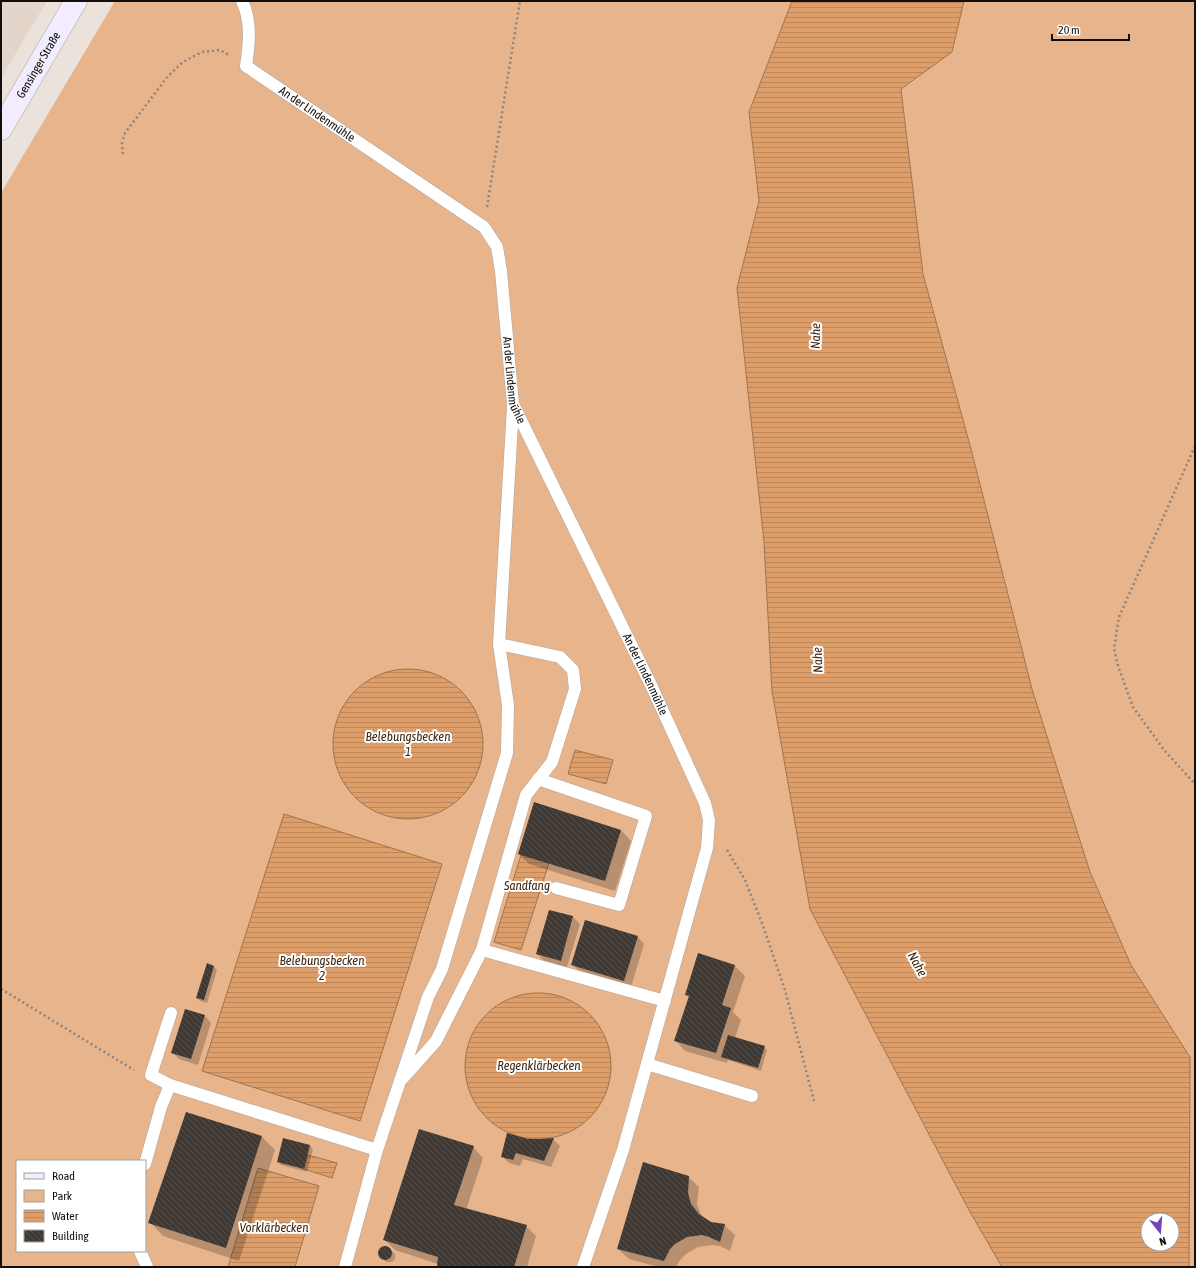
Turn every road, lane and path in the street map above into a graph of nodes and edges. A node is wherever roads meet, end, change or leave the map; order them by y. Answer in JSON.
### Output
{"nodes":[{"id":1,"x":76,"y":1,"type":"edge"},
{"id":2,"x":242,"y":1,"type":"edge"},
{"id":3,"x":520,"y":1,"type":"edge"},
{"id":4,"x":246,"y":66,"type":"junction"},
{"id":5,"x":1,"y":129,"type":"edge"},
{"id":6,"x":123,"y":154,"type":"dead end"},
{"id":7,"x":484,"y":227,"type":"junction"},
{"id":8,"x":513,"y":404,"type":"junction"},
{"id":9,"x":1195,"y":446,"type":"edge"},
{"id":10,"x":499,"y":644,"type":"junction"},
{"id":11,"x":538,"y":779,"type":"junction"},
{"id":12,"x":1195,"y":784,"type":"edge"},
{"id":13,"x":709,"y":820,"type":"junction"},
{"id":14,"x":556,"y":888,"type":"dead end"},
{"id":15,"x":482,"y":950,"type":"junction"},
{"id":16,"x":1,"y":989,"type":"edge"},
{"id":17,"x":665,"y":1001,"type":"junction"},
{"id":18,"x":171,"y":1013,"type":"dead end"},
{"id":19,"x":647,"y":1064,"type":"junction"},
{"id":20,"x":132,"y":1070,"type":"dead end"},
{"id":21,"x":400,"y":1082,"type":"junction"},
{"id":22,"x":170,"y":1085,"type":"junction"},
{"id":23,"x":752,"y":1096,"type":"dead end"},
{"id":24,"x":814,"y":1101,"type":"dead end"},
{"id":25,"x":378,"y":1150,"type":"junction"},
{"id":26,"x":146,"y":1160,"type":"edge"},
{"id":27,"x":140,"y":1252,"type":"edge"},
{"id":28,"x":147,"y":1267,"type":"edge"},
{"id":29,"x":345,"y":1267,"type":"edge"},
{"id":30,"x":584,"y":1267,"type":"edge"}],
"edges":[{"from":1,"to":5,"type":"street","name":"Gensinger Straße"},
{"from":2,"to":4,"type":"lane"},
{"from":3,"to":7,"type":"path"},
{"from":4,"to":6,"type":"path"},
{"from":4,"to":7,"type":"lane","name":"An der Lindenmühle"},
{"from":7,"to":8,"type":"lane","name":"An der Lindenmühle"},
{"from":8,"to":10,"type":"lane"},
{"from":8,"to":13,"type":"lane","name":"An der Lindenmühle"},
{"from":9,"to":12,"type":"path"},
{"from":10,"to":11,"type":"lane"},
{"from":10,"to":21,"type":"lane"},
{"from":11,"to":14,"type":"lane"},
{"from":11,"to":15,"type":"lane"},
{"from":13,"to":17,"type":"lane","name":"An der Lindenmühle"},
{"from":13,"to":24,"type":"path"},
{"from":15,"to":17,"type":"lane"},
{"from":15,"to":21,"type":"lane"},
{"from":16,"to":20,"type":"path"},
{"from":17,"to":19,"type":"lane","name":"An der Lindenmühle"},
{"from":18,"to":22,"type":"lane"},
{"from":19,"to":23,"type":"lane"},
{"from":19,"to":30,"type":"lane","name":"An der Lindenmühle"},
{"from":21,"to":25,"type":"lane"},
{"from":22,"to":25,"type":"lane"},
{"from":22,"to":26,"type":"lane"},
{"from":25,"to":29,"type":"lane"},
{"from":27,"to":28,"type":"lane"}]}
